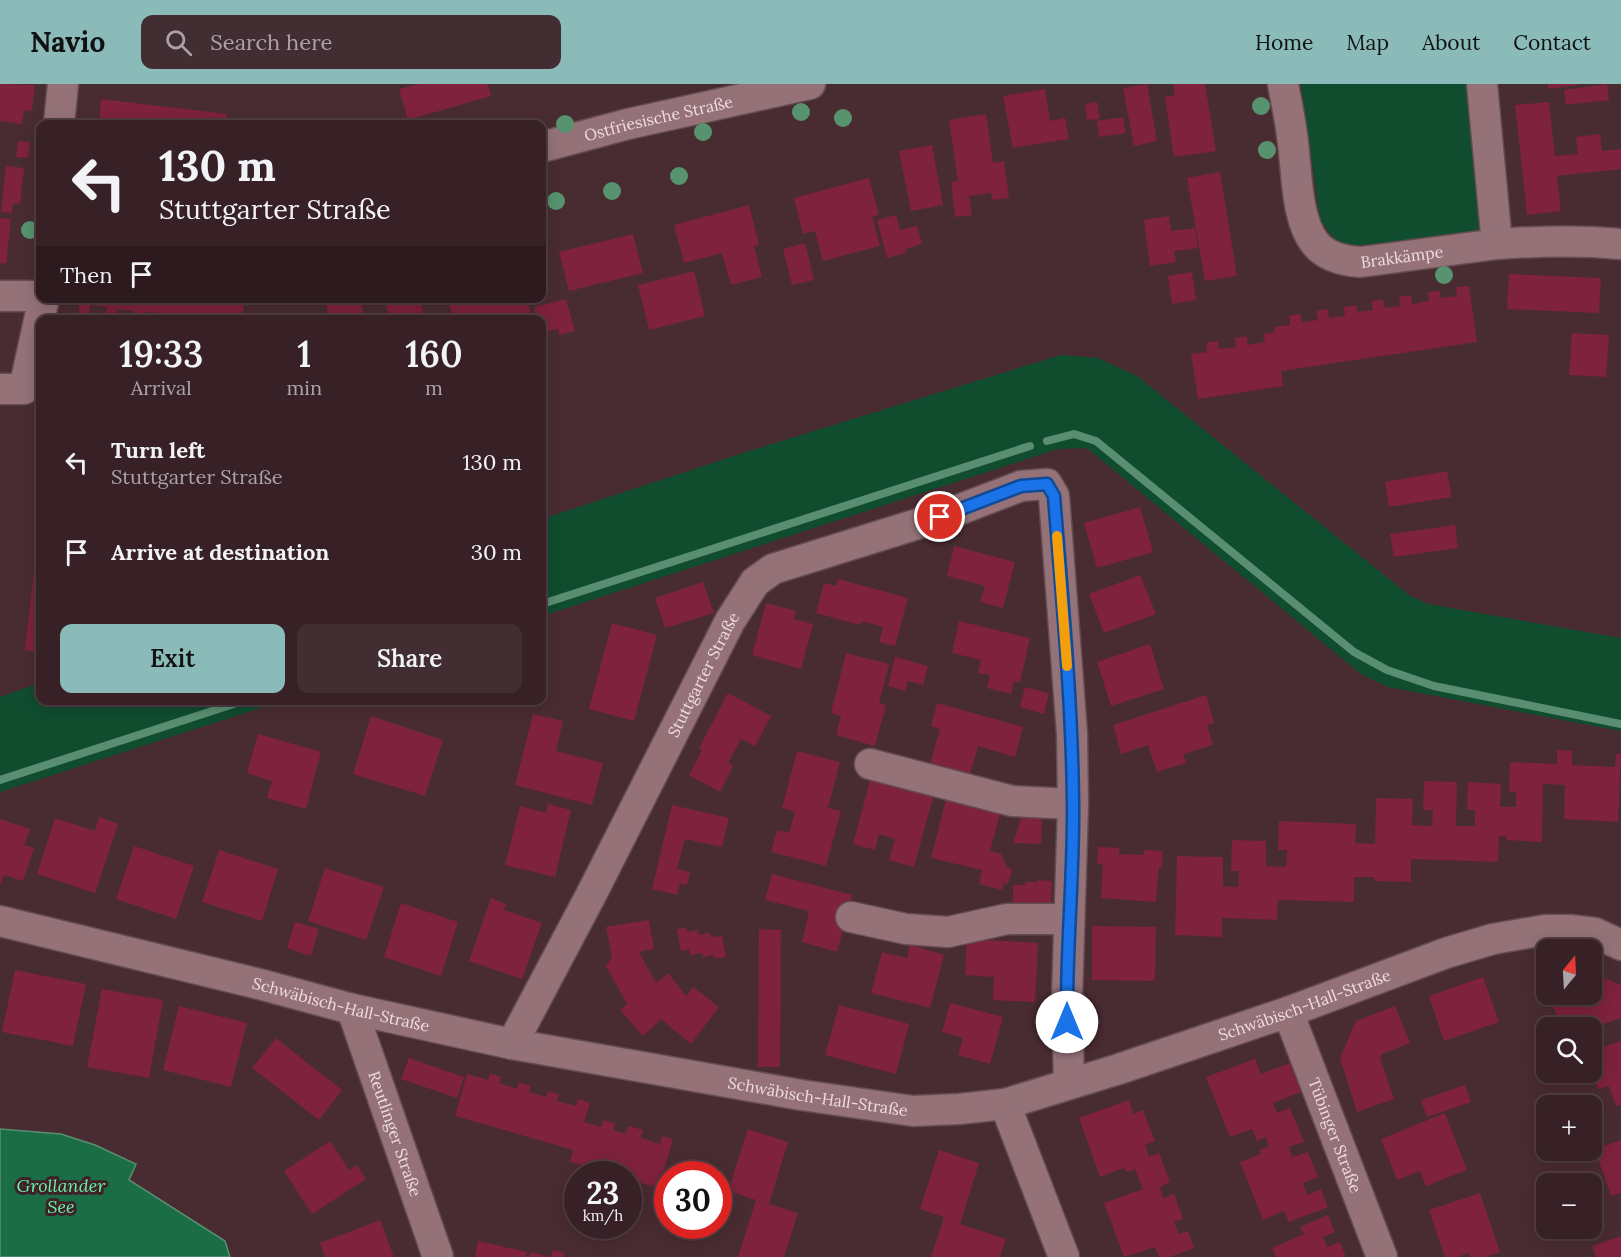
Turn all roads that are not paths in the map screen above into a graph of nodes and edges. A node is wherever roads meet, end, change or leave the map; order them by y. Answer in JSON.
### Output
{"nodes":[{"id":1,"x":63,"y":84,"type":"edge"},
{"id":2,"x":810,"y":84,"type":"edge"},
{"id":3,"x":1283,"y":84,"type":"edge"},
{"id":4,"x":1482,"y":84,"type":"edge"},
{"id":5,"x":59,"y":120,"type":"edge"},
{"id":6,"x":546,"y":146,"type":"edge"},
{"id":7,"x":1497,"y":244,"type":"junction"},
{"id":8,"x":1621,"y":244,"type":"edge"},
{"id":9,"x":0,"y":296,"type":"edge"},
{"id":10,"x":36,"y":297,"type":"edge"},
{"id":11,"x":36,"y":355,"type":"edge"},
{"id":12,"x":34,"y":374,"type":"edge"},
{"id":13,"x":0,"y":389,"type":"edge"},
{"id":14,"x":870,"y":764,"type":"dead end"},
{"id":15,"x":1073,"y":804,"type":"junction"},
{"id":16,"x":851,"y":917,"type":"dead end"},
{"id":17,"x":1068,"y":920,"type":"junction"},
{"id":18,"x":0,"y":921,"type":"edge"},
{"id":19,"x":1621,"y":945,"type":"edge"},
{"id":20,"x":352,"y":1009,"type":"junction"},
{"id":21,"x":1288,"y":1012,"type":"junction"},
{"id":22,"x":512,"y":1044,"type":"junction"},
{"id":23,"x":1070,"y":1084,"type":"junction"},
{"id":24,"x":1005,"y":1104,"type":"junction"},
{"id":25,"x":438,"y":1257,"type":"edge"},
{"id":26,"x":1064,"y":1257,"type":"edge"},
{"id":27,"x":1382,"y":1257,"type":"edge"}],
"edges":[{"from":1,"to":5,"type":"street"},
{"from":2,"to":6,"type":"street","name":"Ostfriesische Straße"},
{"from":3,"to":7,"type":"street","name":"Brakkämpe"},
{"from":4,"to":7,"type":"street"},
{"from":7,"to":8,"type":"street","name":"Brakkämpe"},
{"from":9,"to":10,"type":"street"},
{"from":11,"to":12,"type":"street"},
{"from":12,"to":13,"type":"street"},
{"from":14,"to":15,"type":"street"},
{"from":15,"to":17,"type":"street"},
{"from":15,"to":22,"type":"street","name":"Stuttgarter Straße"},
{"from":16,"to":17,"type":"street"},
{"from":17,"to":23,"type":"street"},
{"from":18,"to":20,"type":"street","name":"Schwäbisch-Hall-Straße"},
{"from":19,"to":21,"type":"street","name":"Schwäbisch-Hall-Straße"},
{"from":20,"to":22,"type":"street","name":"Schwäbisch-Hall-Straße"},
{"from":20,"to":25,"type":"street","name":"Reutlinger Straße"},
{"from":21,"to":23,"type":"street","name":"Schwäbisch-Hall-Straße"},
{"from":21,"to":27,"type":"street","name":"Tübinger Straße"},
{"from":22,"to":24,"type":"street","name":"Schwäbisch-Hall-Straße"},
{"from":23,"to":24,"type":"street","name":"Schwäbisch-Hall-Straße"},
{"from":24,"to":26,"type":"street"}]}
